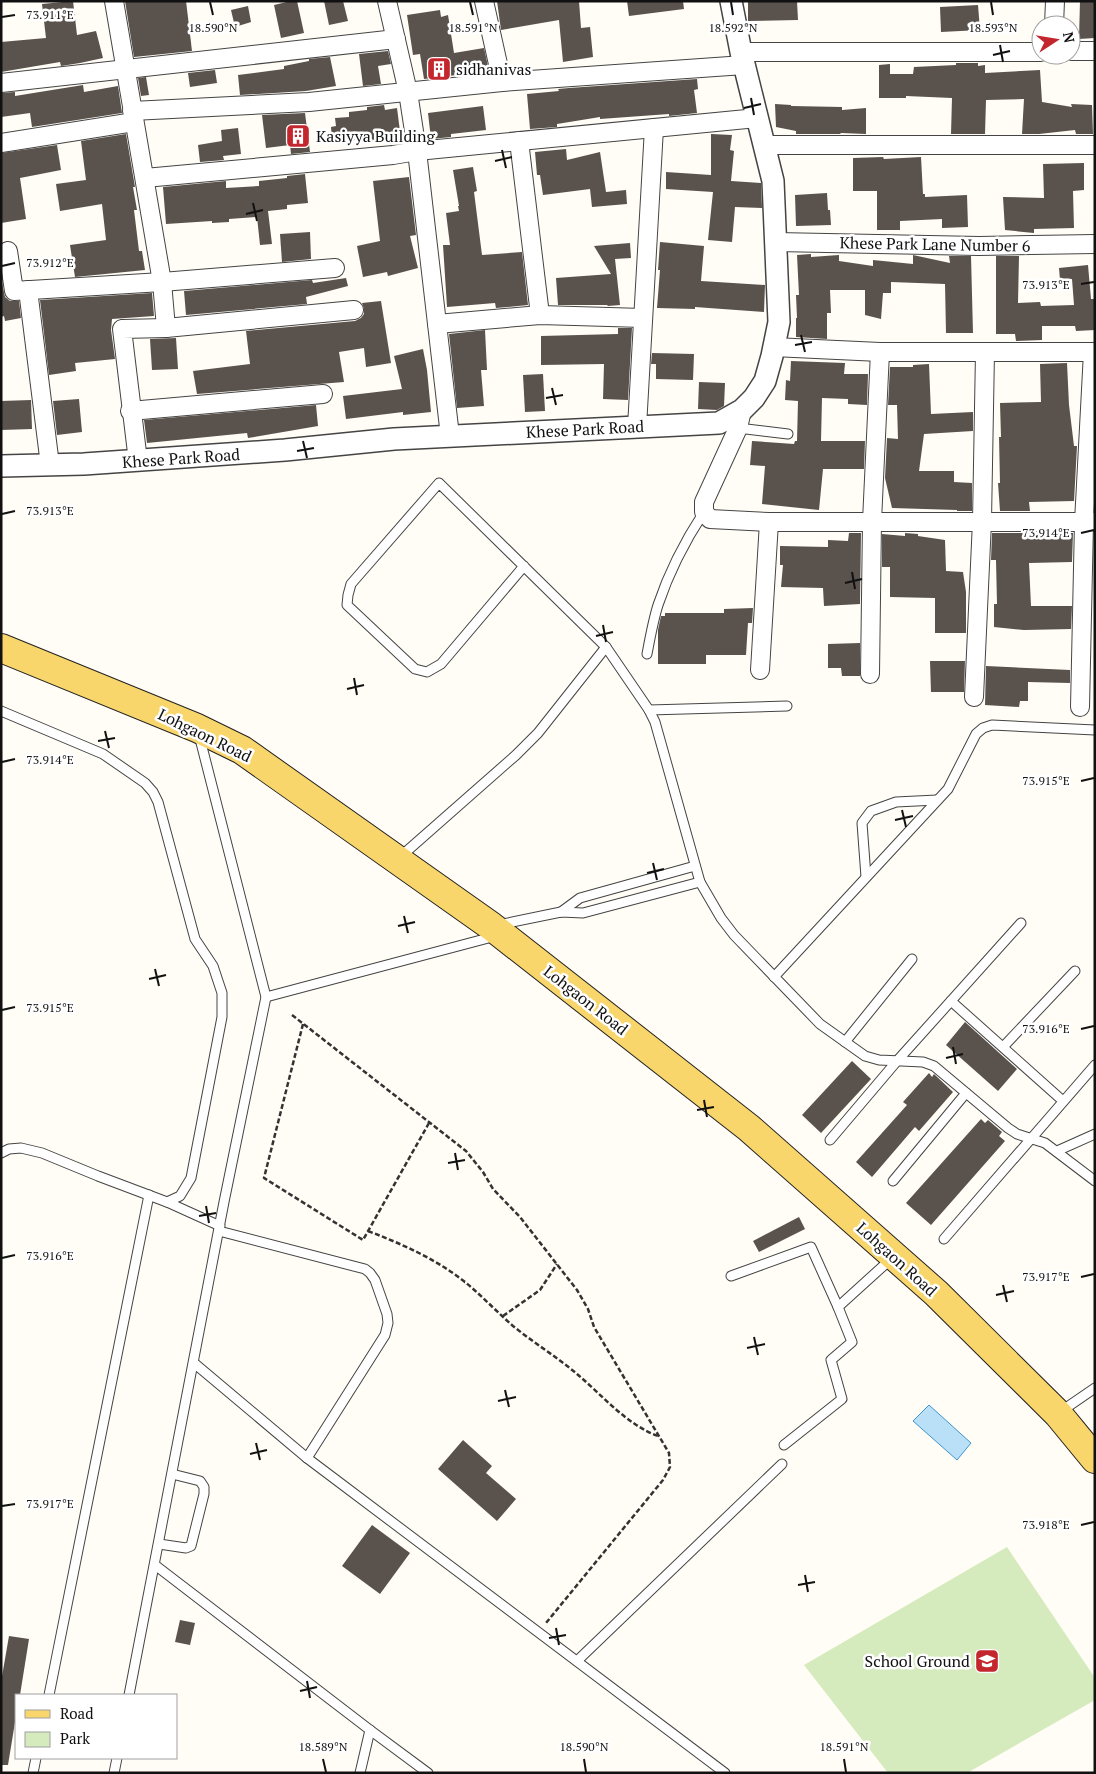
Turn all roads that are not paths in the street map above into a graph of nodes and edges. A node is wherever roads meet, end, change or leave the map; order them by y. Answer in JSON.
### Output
{"nodes":[{"id":1,"x":114,"y":1,"type":"edge"},
{"id":2,"x":387,"y":1,"type":"edge"},
{"id":3,"x":484,"y":1,"type":"edge"},
{"id":4,"x":731,"y":1,"type":"edge"},
{"id":5,"x":1055,"y":1,"type":"edge"},
{"id":6,"x":1054,"y":15,"type":"edge"},
{"id":7,"x":396,"y":39,"type":"junction"},
{"id":8,"x":1095,"y":51,"type":"edge"},
{"id":9,"x":1031,"y":52,"type":"edge"},
{"id":10,"x":1081,"y":52,"type":"edge"},
{"id":11,"x":743,"y":58,"type":"junction"},
{"id":12,"x":125,"y":69,"type":"junction"},
{"id":13,"x":502,"y":82,"type":"junction"},
{"id":14,"x":1,"y":83,"type":"edge"},
{"id":15,"x":408,"y":92,"type":"junction"},
{"id":16,"x":133,"y":117,"type":"junction"},
{"id":17,"x":757,"y":118,"type":"junction"},
{"id":18,"x":654,"y":128,"type":"junction"},
{"id":19,"x":519,"y":141,"type":"junction"},
{"id":20,"x":1,"y":143,"type":"edge"},
{"id":21,"x":764,"y":145,"type":"junction"},
{"id":22,"x":1095,"y":145,"type":"edge"},
{"id":23,"x":417,"y":151,"type":"junction"},
{"id":24,"x":145,"y":178,"type":"junction"},
{"id":25,"x":776,"y":242,"type":"junction"},
{"id":26,"x":1095,"y":244,"type":"edge"},
{"id":27,"x":8,"y":251,"type":"dead end"},
{"id":28,"x":335,"y":268,"type":"dead end"},
{"id":29,"x":162,"y":282,"type":"junction"},
{"id":30,"x":28,"y":290,"type":"junction"},
{"id":31,"x":354,"y":310,"type":"dead end"},
{"id":32,"x":540,"y":315,"type":"junction"},
{"id":33,"x":643,"y":318,"type":"junction"},
{"id":34,"x":437,"y":324,"type":"junction"},
{"id":35,"x":166,"y":328,"type":"junction"},
{"id":36,"x":774,"y":347,"type":"junction"},
{"id":37,"x":880,"y":352,"type":"junction"},
{"id":38,"x":985,"y":352,"type":"junction"},
{"id":39,"x":1094,"y":352,"type":"edge"},
{"id":40,"x":323,"y":394,"type":"dead end"},
{"id":41,"x":130,"y":411,"type":"junction"},
{"id":42,"x":740,"y":419,"type":"junction"},
{"id":43,"x":637,"y":427,"type":"junction"},
{"id":44,"x":788,"y":434,"type":"dead end"},
{"id":45,"x":450,"y":436,"type":"junction"},
{"id":46,"x":138,"y":461,"type":"junction"},
{"id":47,"x":50,"y":465,"type":"junction"},
{"id":48,"x":1,"y":466,"type":"edge"},
{"id":49,"x":704,"y":512,"type":"junction"},
{"id":50,"x":872,"y":521,"type":"junction"},
{"id":51,"x":982,"y":521,"type":"junction"},
{"id":52,"x":769,"y":522,"type":"junction"},
{"id":53,"x":1089,"y":522,"type":"edge"},
{"id":54,"x":524,"y":566,"type":"junction"},
{"id":55,"x":606,"y":647,"type":"junction"},
{"id":56,"x":1,"y":648,"type":"edge"},
{"id":57,"x":647,"y":654,"type":"dead end"},
{"id":58,"x":760,"y":670,"type":"dead end"},
{"id":59,"x":870,"y":674,"type":"dead end"},
{"id":60,"x":974,"y":697,"type":"dead end"},
{"id":61,"x":788,"y":706,"type":"dead end"},
{"id":62,"x":1080,"y":707,"type":"dead end"},
{"id":63,"x":649,"y":710,"type":"junction"},
{"id":64,"x":1,"y":711,"type":"edge"},
{"id":65,"x":197,"y":728,"type":"junction"},
{"id":66,"x":1095,"y":730,"type":"edge"},
{"id":67,"x":937,"y":800,"type":"junction"},
{"id":68,"x":397,"y":860,"type":"junction"},
{"id":69,"x":695,"y":866,"type":"junction"},
{"id":70,"x":866,"y":878,"type":"junction"},
{"id":71,"x":700,"y":882,"type":"junction"},
{"id":72,"x":561,"y":912,"type":"junction"},
{"id":73,"x":1021,"y":923,"type":"dead end"},
{"id":74,"x":496,"y":931,"type":"junction"},
{"id":75,"x":912,"y":959,"type":"dead end"},
{"id":76,"x":1075,"y":971,"type":"dead end"},
{"id":77,"x":774,"y":977,"type":"junction"},
{"id":78,"x":266,"y":997,"type":"junction"},
{"id":79,"x":951,"y":1001,"type":"junction"},
{"id":80,"x":845,"y":1042,"type":"junction"},
{"id":81,"x":1003,"y":1047,"type":"junction"},
{"id":82,"x":897,"y":1061,"type":"junction"},
{"id":83,"x":1095,"y":1066,"type":"edge"},
{"id":84,"x":966,"y":1093,"type":"junction"},
{"id":85,"x":1063,"y":1101,"type":"junction"},
{"id":86,"x":1095,"y":1134,"type":"edge"},
{"id":87,"x":1031,"y":1138,"type":"junction"},
{"id":88,"x":830,"y":1140,"type":"dead end"},
{"id":89,"x":1058,"y":1151,"type":"junction"},
{"id":90,"x":1,"y":1153,"type":"edge"},
{"id":91,"x":894,"y":1181,"type":"dead end"},
{"id":92,"x":1095,"y":1181,"type":"edge"},
{"id":93,"x":150,"y":1195,"type":"junction"},
{"id":94,"x":167,"y":1202,"type":"junction"},
{"id":95,"x":219,"y":1228,"type":"junction"},
{"id":96,"x":944,"y":1239,"type":"dead end"},
{"id":97,"x":894,"y":1256,"type":"junction"},
{"id":98,"x":731,"y":1276,"type":"dead end"},
{"id":99,"x":838,"y":1307,"type":"junction"},
{"id":100,"x":194,"y":1363,"type":"junction"},
{"id":101,"x":1095,"y":1388,"type":"edge"},
{"id":102,"x":1058,"y":1414,"type":"junction"},
{"id":103,"x":784,"y":1445,"type":"dead end"},
{"id":104,"x":307,"y":1458,"type":"junction"},
{"id":105,"x":1095,"y":1459,"type":"edge"},
{"id":106,"x":782,"y":1464,"type":"dead end"},
{"id":107,"x":172,"y":1474,"type":"junction"},
{"id":108,"x":159,"y":1544,"type":"junction"},
{"id":109,"x":155,"y":1565,"type":"junction"},
{"id":110,"x":577,"y":1661,"type":"junction"},
{"id":111,"x":49,"y":1694,"type":"edge"},
{"id":112,"x":129,"y":1694,"type":"edge"},
{"id":113,"x":370,"y":1730,"type":"junction"},
{"id":114,"x":36,"y":1759,"type":"edge"},
{"id":115,"x":117,"y":1759,"type":"edge"},
{"id":116,"x":33,"y":1773,"type":"edge"},
{"id":117,"x":114,"y":1773,"type":"edge"},
{"id":118,"x":360,"y":1773,"type":"edge"},
{"id":119,"x":428,"y":1773,"type":"edge"},
{"id":120,"x":725,"y":1773,"type":"edge"}],
"edges":[{"from":1,"to":12,"type":"street"},
{"from":2,"to":7,"type":"street"},
{"from":3,"to":13,"type":"street"},
{"from":4,"to":11,"type":"street","name":"Khese Park Road"},
{"from":5,"to":6,"type":"street"},
{"from":7,"to":12,"type":"street"},
{"from":7,"to":15,"type":"street"},
{"from":8,"to":10,"type":"street"},
{"from":9,"to":11,"type":"street"},
{"from":11,"to":13,"type":"street"},
{"from":11,"to":17,"type":"street","name":"Khese Park Road"},
{"from":12,"to":14,"type":"street"},
{"from":12,"to":16,"type":"street"},
{"from":13,"to":15,"type":"street"},
{"from":15,"to":16,"type":"street"},
{"from":15,"to":23,"type":"street"},
{"from":16,"to":20,"type":"street"},
{"from":16,"to":24,"type":"street"},
{"from":17,"to":18,"type":"street"},
{"from":17,"to":21,"type":"street","name":"Khese Park Road"},
{"from":18,"to":19,"type":"street"},
{"from":18,"to":33,"type":"street"},
{"from":19,"to":23,"type":"street"},
{"from":19,"to":32,"type":"street"},
{"from":21,"to":22,"type":"street"},
{"from":21,"to":25,"type":"street","name":"Khese Park Road"},
{"from":23,"to":24,"type":"street"},
{"from":23,"to":34,"type":"street"},
{"from":24,"to":29,"type":"street"},
{"from":25,"to":26,"type":"street","name":"Khese Park Lane Number 6"},
{"from":25,"to":36,"type":"street","name":"Khese Park Road"},
{"from":27,"to":30,"type":"street"},
{"from":28,"to":29,"type":"street"},
{"from":29,"to":30,"type":"street"},
{"from":29,"to":35,"type":"street"},
{"from":30,"to":47,"type":"street"},
{"from":31,"to":35,"type":"street"},
{"from":32,"to":33,"type":"street"},
{"from":32,"to":34,"type":"street"},
{"from":33,"to":43,"type":"street"},
{"from":34,"to":45,"type":"street"},
{"from":35,"to":41,"type":"street"},
{"from":36,"to":37,"type":"street"},
{"from":36,"to":42,"type":"street","name":"Khese Park Road"},
{"from":37,"to":38,"type":"street"},
{"from":37,"to":50,"type":"street"},
{"from":38,"to":39,"type":"street"},
{"from":38,"to":51,"type":"street"},
{"from":39,"to":53,"type":"street"},
{"from":40,"to":41,"type":"street"},
{"from":41,"to":46,"type":"street"},
{"from":42,"to":43,"type":"street","name":"Khese Park Road"},
{"from":42,"to":44,"type":"lane"},
{"from":42,"to":49,"type":"street"},
{"from":43,"to":45,"type":"street","name":"Khese Park Road"},
{"from":45,"to":46,"type":"street","name":"Khese Park Road"},
{"from":46,"to":47,"type":"street","name":"Khese Park Road"},
{"from":47,"to":48,"type":"street","name":"Khese Park Road"},
{"from":49,"to":52,"type":"street"},
{"from":49,"to":57,"type":"lane"},
{"from":50,"to":51,"type":"street"},
{"from":50,"to":52,"type":"street"},
{"from":50,"to":59,"type":"street"},
{"from":51,"to":53,"type":"street"},
{"from":51,"to":60,"type":"street"},
{"from":52,"to":58,"type":"street"},
{"from":53,"to":62,"type":"street"},
{"from":54,"to":54,"type":"lane"},
{"from":54,"to":55,"type":"lane"},
{"from":55,"to":63,"type":"lane"},
{"from":55,"to":68,"type":"lane"},
{"from":56,"to":65,"type":"main road","name":"Lohgaon Road"},
{"from":61,"to":63,"type":"lane"},
{"from":63,"to":69,"type":"lane"},
{"from":64,"to":94,"type":"lane"},
{"from":65,"to":68,"type":"main road","name":"Lohgaon Road"},
{"from":65,"to":78,"type":"lane"},
{"from":66,"to":67,"type":"lane"},
{"from":67,"to":70,"type":"lane"},
{"from":67,"to":70,"type":"lane"},
{"from":68,"to":74,"type":"main road","name":"Lohgaon Road"},
{"from":69,"to":71,"type":"lane"},
{"from":69,"to":72,"type":"lane"},
{"from":70,"to":77,"type":"lane"},
{"from":71,"to":72,"type":"lane"},
{"from":71,"to":77,"type":"lane"},
{"from":72,"to":74,"type":"lane"},
{"from":73,"to":79,"type":"lane"},
{"from":74,"to":78,"type":"lane"},
{"from":74,"to":97,"type":"main road","name":"Lohgaon Road"},
{"from":75,"to":80,"type":"lane"},
{"from":76,"to":81,"type":"lane"},
{"from":77,"to":80,"type":"lane"},
{"from":78,"to":95,"type":"lane"},
{"from":79,"to":81,"type":"lane"},
{"from":79,"to":82,"type":"lane"},
{"from":80,"to":82,"type":"lane"},
{"from":81,"to":85,"type":"lane"},
{"from":82,"to":84,"type":"lane"},
{"from":82,"to":88,"type":"lane"},
{"from":83,"to":85,"type":"lane"},
{"from":84,"to":87,"type":"lane"},
{"from":84,"to":91,"type":"lane"},
{"from":85,"to":87,"type":"lane"},
{"from":86,"to":89,"type":"lane"},
{"from":87,"to":89,"type":"lane"},
{"from":87,"to":96,"type":"lane"},
{"from":89,"to":92,"type":"lane"},
{"from":90,"to":93,"type":"lane"},
{"from":93,"to":94,"type":"lane"},
{"from":93,"to":111,"type":"lane"},
{"from":94,"to":95,"type":"lane"},
{"from":95,"to":100,"type":"lane"},
{"from":95,"to":104,"type":"lane"},
{"from":97,"to":99,"type":"lane"},
{"from":97,"to":102,"type":"main road","name":"Lohgaon Road"},
{"from":98,"to":99,"type":"lane"},
{"from":99,"to":103,"type":"lane"},
{"from":100,"to":104,"type":"lane"},
{"from":100,"to":107,"type":"lane"},
{"from":101,"to":102,"type":"lane"},
{"from":102,"to":105,"type":"main road","name":"Lohgaon Road"},
{"from":104,"to":110,"type":"lane"},
{"from":106,"to":110,"type":"lane"},
{"from":107,"to":108,"type":"lane"},
{"from":107,"to":108,"type":"lane"},
{"from":108,"to":109,"type":"lane"},
{"from":109,"to":112,"type":"lane"},
{"from":109,"to":113,"type":"lane"},
{"from":110,"to":120,"type":"lane"},
{"from":113,"to":118,"type":"lane"},
{"from":113,"to":119,"type":"lane"},
{"from":114,"to":116,"type":"lane"},
{"from":115,"to":117,"type":"lane"}]}
